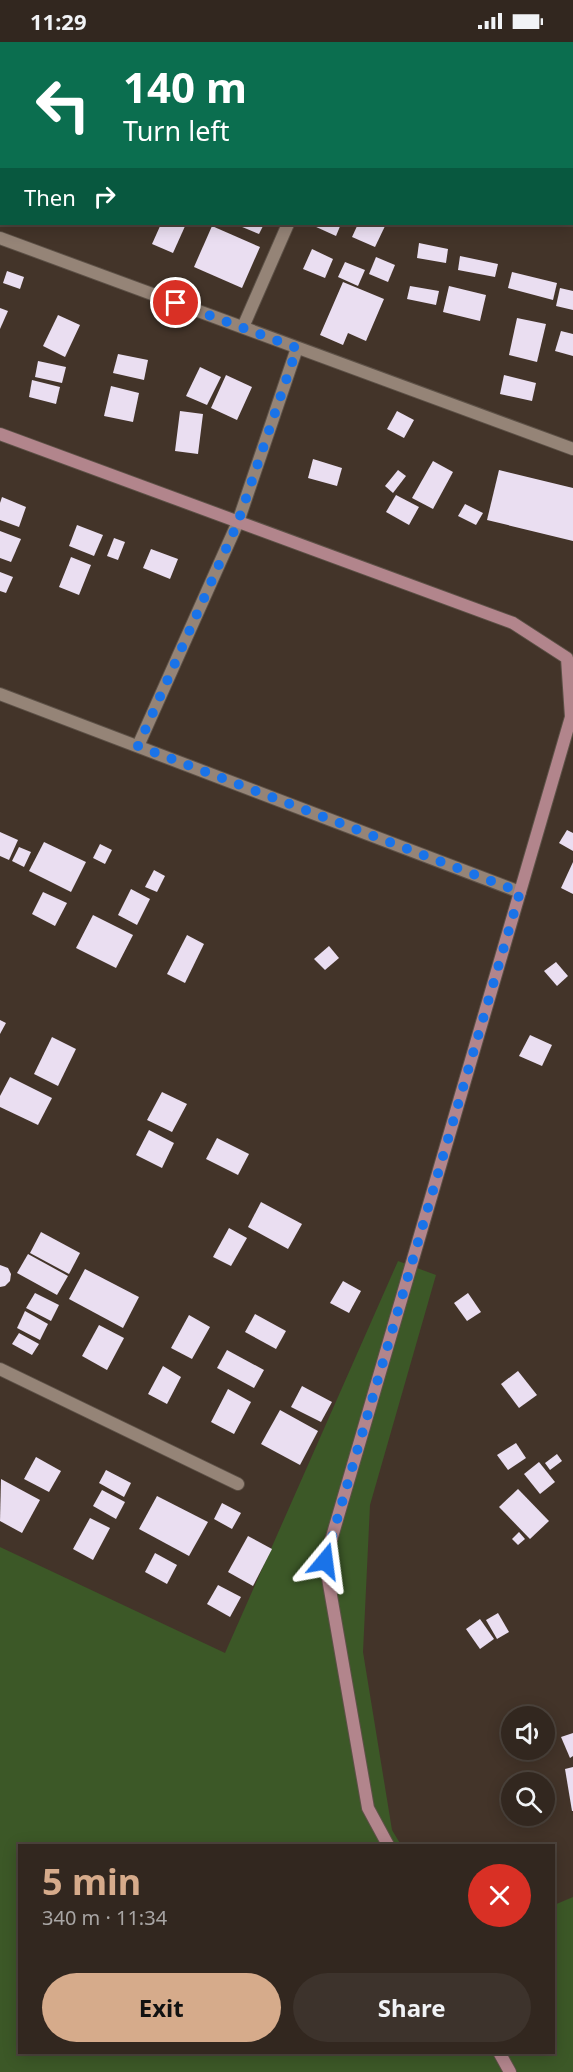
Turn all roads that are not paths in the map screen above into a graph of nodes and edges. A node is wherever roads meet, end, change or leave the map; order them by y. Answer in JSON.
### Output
{"nodes":[{"id":1,"x":288,"y":225,"type":"edge"},
{"id":2,"x":0,"y":238,"type":"edge"},
{"id":3,"x":243,"y":327,"type":"junction"},
{"id":4,"x":297,"y":348,"type":"junction"},
{"id":5,"x":0,"y":434,"type":"edge"},
{"id":6,"x":573,"y":449,"type":"edge"},
{"id":7,"x":238,"y":522,"type":"junction"},
{"id":8,"x":0,"y":694,"type":"edge"},
{"id":9,"x":572,"y":717,"type":"edge"},
{"id":10,"x":138,"y":746,"type":"junction"},
{"id":11,"x":520,"y":892,"type":"junction"},
{"id":12,"x":0,"y":1369,"type":"edge"},
{"id":13,"x":238,"y":1484,"type":"dead end"},
{"id":14,"x":387,"y":1844,"type":"edge"},
{"id":15,"x":500,"y":2054,"type":"edge"},
{"id":16,"x":510,"y":2072,"type":"edge"}],
"edges":[{"from":1,"to":3,"type":"street"},
{"from":2,"to":3,"type":"street"},
{"from":3,"to":4,"type":"street"},
{"from":4,"to":6,"type":"street"},
{"from":4,"to":7,"type":"street"},
{"from":5,"to":7,"type":"street"},
{"from":7,"to":9,"type":"street"},
{"from":7,"to":10,"type":"street"},
{"from":8,"to":10,"type":"street"},
{"from":9,"to":11,"type":"street"},
{"from":10,"to":11,"type":"street"},
{"from":11,"to":14,"type":"street"},
{"from":12,"to":13,"type":"street"},
{"from":15,"to":16,"type":"street"}]}
